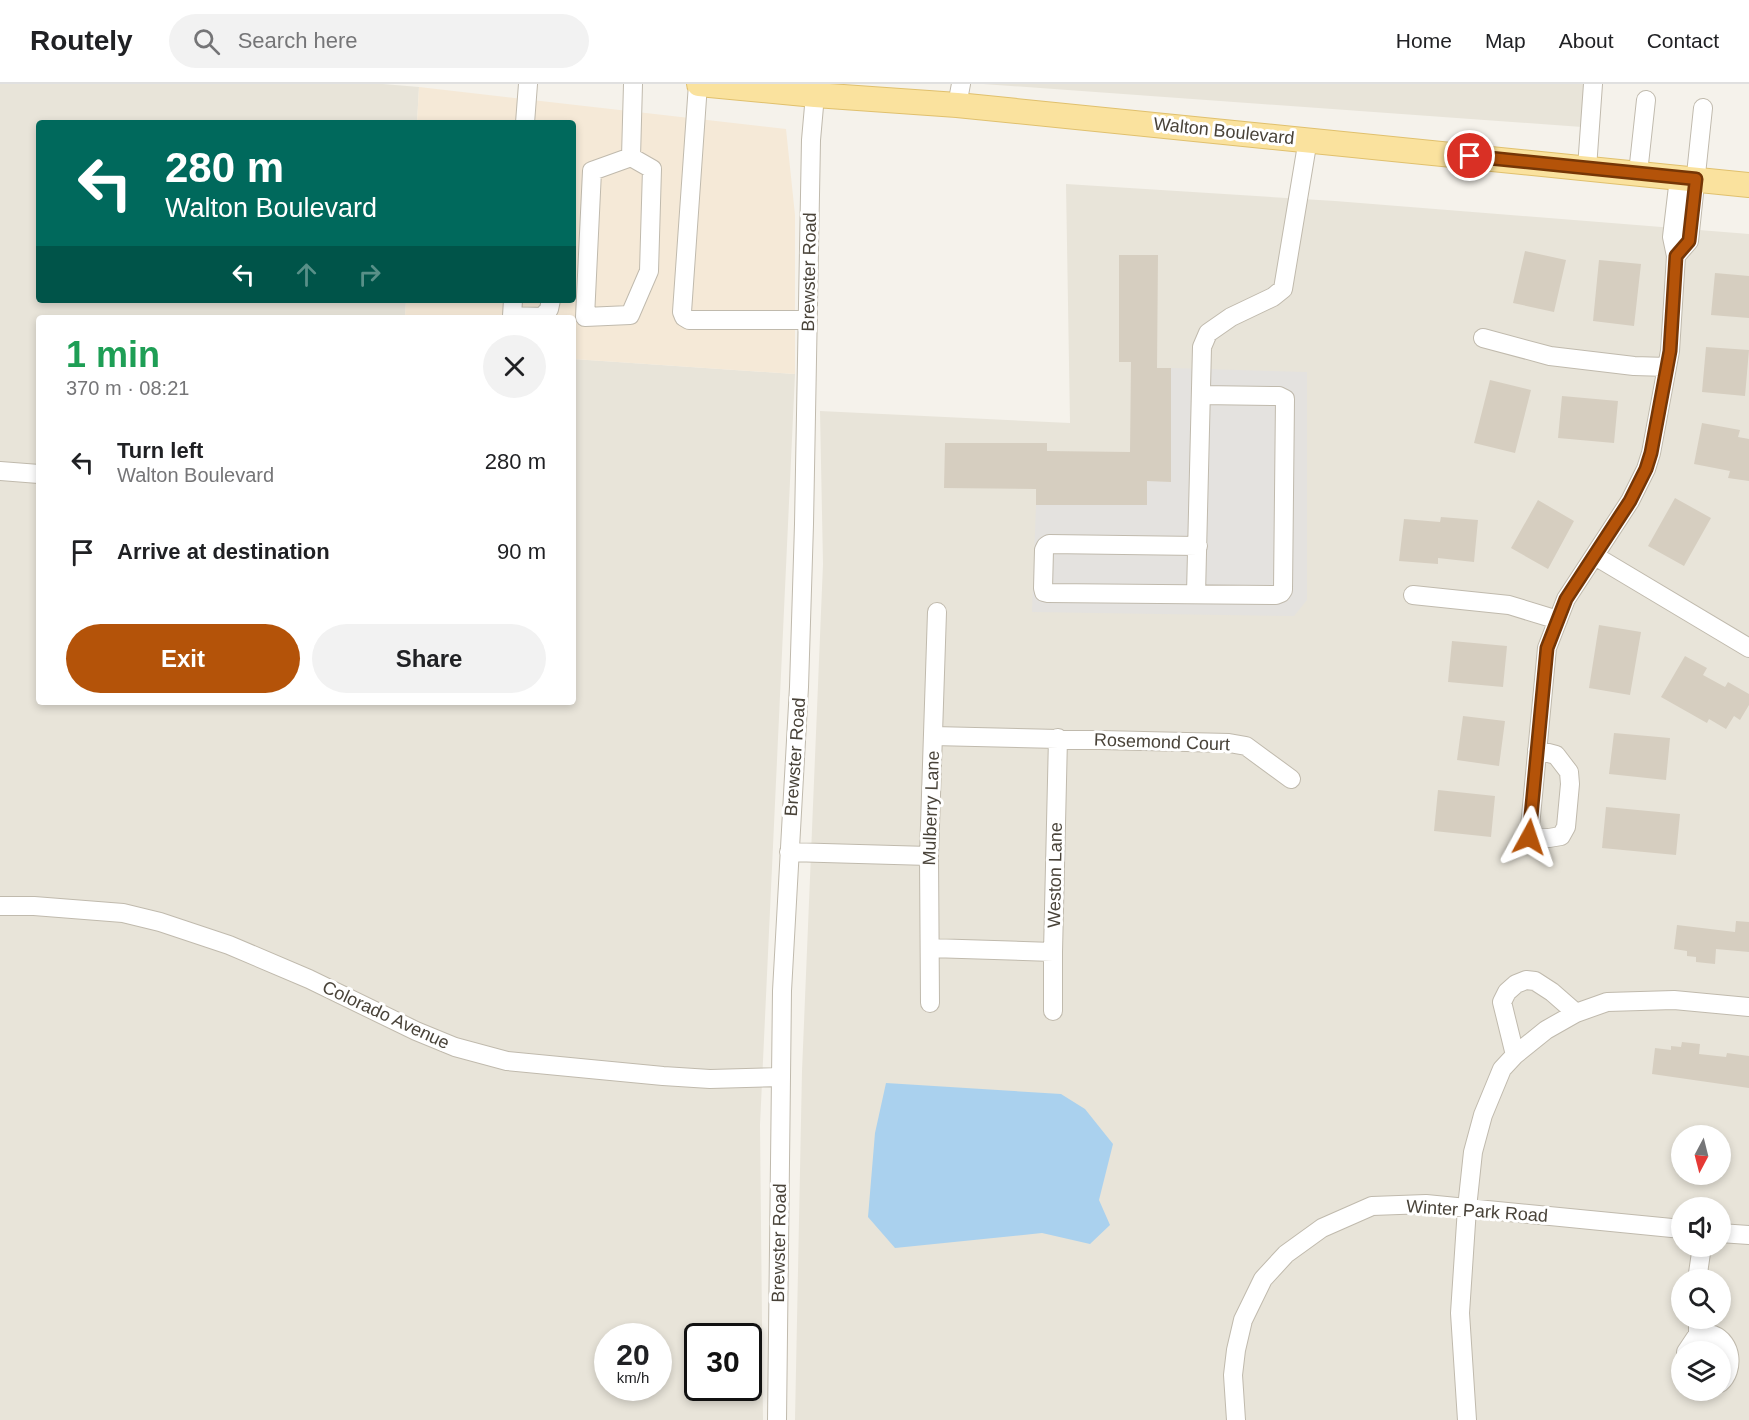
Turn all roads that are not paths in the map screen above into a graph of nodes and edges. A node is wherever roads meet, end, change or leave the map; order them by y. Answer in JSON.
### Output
{"nodes":[{"id":1,"x":528,"y":84,"type":"edge"},
{"id":2,"x":633,"y":84,"type":"edge"},
{"id":3,"x":710,"y":84,"type":"edge"},
{"id":4,"x":1593,"y":84,"type":"edge"},
{"id":5,"x":815,"y":95,"type":"junction"},
{"id":6,"x":959,"y":95,"type":"edge"},
{"id":7,"x":1646,"y":100,"type":"dead end"},
{"id":8,"x":1703,"y":108,"type":"dead end"},
{"id":9,"x":525,"y":120,"type":"edge"},
{"id":10,"x":1308,"y":139,"type":"junction"},
{"id":11,"x":631,"y":157,"type":"junction"},
{"id":12,"x":1587,"y":168,"type":"junction"},
{"id":13,"x":1638,"y":173,"type":"junction"},
{"id":14,"x":1688,"y":178,"type":"junction"},
{"id":15,"x":1749,"y":184,"type":"edge"},
{"id":16,"x":808,"y":320,"type":"junction"},
{"id":17,"x":1483,"y":338,"type":"dead end"},
{"id":18,"x":1667,"y":367,"type":"junction"},
{"id":19,"x":1201,"y":395,"type":"junction"},
{"id":20,"x":0,"y":471,"type":"edge"},
{"id":21,"x":36,"y":474,"type":"edge"},
{"id":22,"x":1198,"y":546,"type":"junction"},
{"id":23,"x":1595,"y":556,"type":"junction"},
{"id":24,"x":1196,"y":594,"type":"junction"},
{"id":25,"x":1413,"y":595,"type":"dead end"},
{"id":26,"x":937,"y":612,"type":"dead end"},
{"id":27,"x":1558,"y":620,"type":"junction"},
{"id":28,"x":1749,"y":648,"type":"edge"},
{"id":29,"x":933,"y":736,"type":"junction"},
{"id":30,"x":1058,"y":738,"type":"junction"},
{"id":31,"x":1537,"y":750,"type":"junction"},
{"id":32,"x":1291,"y":779,"type":"dead end"},
{"id":33,"x":789,"y":852,"type":"junction"},
{"id":34,"x":928,"y":856,"type":"junction"},
{"id":35,"x":0,"y":906,"type":"edge"},
{"id":36,"x":930,"y":948,"type":"junction"},
{"id":37,"x":1053,"y":952,"type":"junction"},
{"id":38,"x":930,"y":1003,"type":"dead end"},
{"id":39,"x":1749,"y":1007,"type":"edge"},
{"id":40,"x":1053,"y":1011,"type":"dead end"},
{"id":41,"x":1576,"y":1013,"type":"junction"},
{"id":42,"x":1515,"y":1055,"type":"junction"},
{"id":43,"x":781,"y":1077,"type":"junction"},
{"id":44,"x":1467,"y":1208,"type":"junction"},
{"id":45,"x":1671,"y":1228,"type":"edge"},
{"id":46,"x":1731,"y":1234,"type":"edge"},
{"id":47,"x":1749,"y":1235,"type":"edge"},
{"id":48,"x":1703,"y":1329,"type":"edge"},
{"id":49,"x":1720,"y":1341,"type":"edge"},
{"id":50,"x":777,"y":1420,"type":"edge"},
{"id":51,"x":1236,"y":1420,"type":"edge"},
{"id":52,"x":1467,"y":1420,"type":"edge"}],
"edges":[{"from":1,"to":9,"type":"street"},
{"from":2,"to":11,"type":"street"},
{"from":3,"to":5,"type":"main road","name":"Walton Boulevard"},
{"from":3,"to":16,"type":"street"},
{"from":4,"to":12,"type":"street"},
{"from":5,"to":6,"type":"main road","name":"Walton Boulevard"},
{"from":5,"to":16,"type":"street","name":"Brewster Road"},
{"from":6,"to":10,"type":"main road","name":"Walton Boulevard"},
{"from":7,"to":13,"type":"street"},
{"from":8,"to":14,"type":"street"},
{"from":10,"to":12,"type":"main road","name":"Walton Boulevard"},
{"from":10,"to":19,"type":"street"},
{"from":11,"to":11,"type":"street"},
{"from":12,"to":13,"type":"main road","name":"Walton Boulevard"},
{"from":13,"to":14,"type":"main road","name":"Walton Boulevard"},
{"from":14,"to":15,"type":"main road","name":"Walton Boulevard"},
{"from":14,"to":18,"type":"street"},
{"from":16,"to":33,"type":"street","name":"Brewster Road"},
{"from":17,"to":18,"type":"street"},
{"from":18,"to":23,"type":"street"},
{"from":19,"to":22,"type":"street"},
{"from":19,"to":24,"type":"street"},
{"from":20,"to":21,"type":"street"},
{"from":22,"to":24,"type":"street"},
{"from":22,"to":24,"type":"street"},
{"from":23,"to":27,"type":"street"},
{"from":23,"to":28,"type":"street"},
{"from":25,"to":27,"type":"street"},
{"from":26,"to":29,"type":"street","name":"Mulberry Lane"},
{"from":27,"to":31,"type":"street"},
{"from":29,"to":30,"type":"street","name":"Rosemond Court"},
{"from":29,"to":34,"type":"street","name":"Mulberry Lane"},
{"from":30,"to":32,"type":"street","name":"Rosemond Court"},
{"from":30,"to":37,"type":"street","name":"Weston Lane"},
{"from":31,"to":31,"type":"street"},
{"from":33,"to":34,"type":"street"},
{"from":33,"to":43,"type":"street","name":"Brewster Road"},
{"from":34,"to":36,"type":"street","name":"Mulberry Lane"},
{"from":35,"to":43,"type":"street","name":"Colorado Avenue"},
{"from":36,"to":37,"type":"street"},
{"from":36,"to":38,"type":"street","name":"Mulberry Lane"},
{"from":37,"to":40,"type":"street","name":"Weston Lane"},
{"from":39,"to":41,"type":"street"},
{"from":41,"to":42,"type":"street"},
{"from":41,"to":42,"type":"street"},
{"from":42,"to":44,"type":"street"},
{"from":43,"to":50,"type":"street","name":"Brewster Road"},
{"from":44,"to":45,"type":"street","name":"Winter Park Road"},
{"from":44,"to":51,"type":"street","name":"Winter Park Road"},
{"from":44,"to":52,"type":"street"},
{"from":46,"to":47,"type":"street"},
{"from":48,"to":49,"type":"street"}]}
